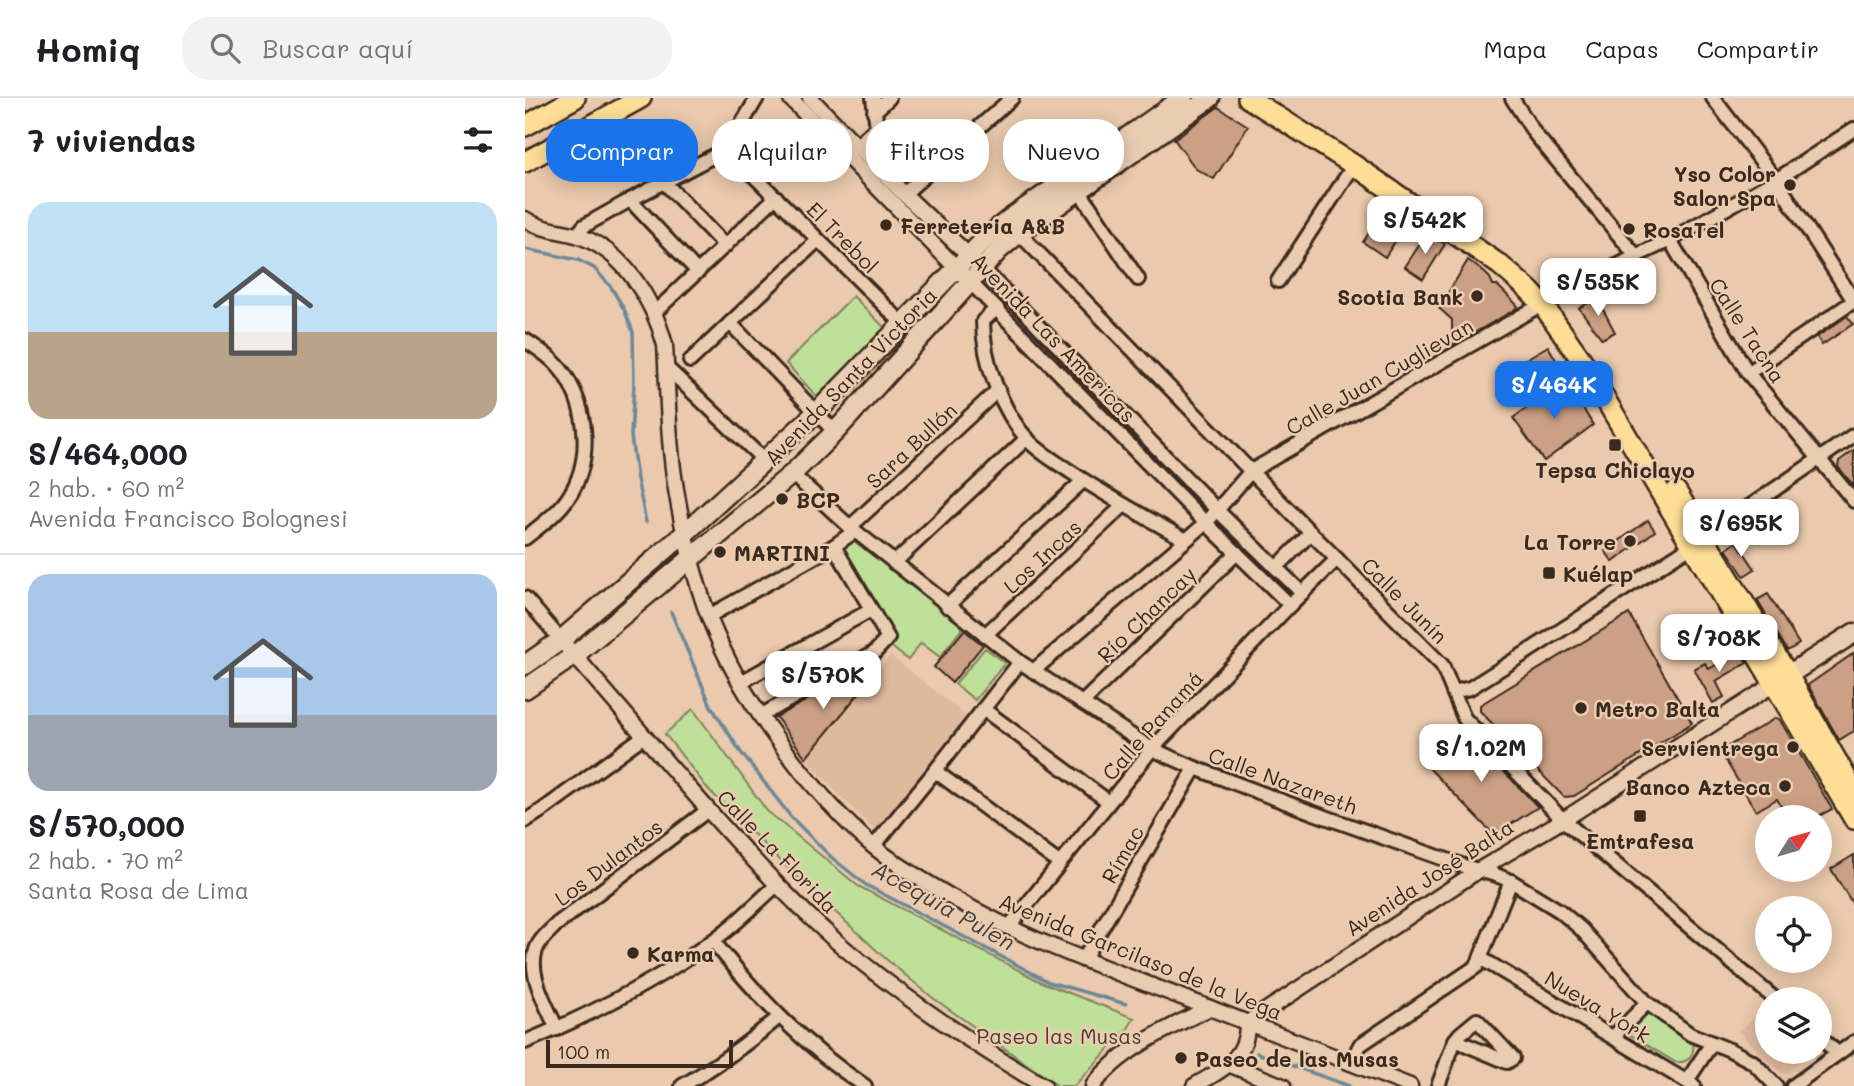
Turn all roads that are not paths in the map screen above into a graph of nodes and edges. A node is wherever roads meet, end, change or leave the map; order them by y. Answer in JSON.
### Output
{"nodes":[{"id":1,"x":575,"y":98,"type":"edge"},
{"id":2,"x":641,"y":98,"type":"edge"},
{"id":3,"x":757,"y":98,"type":"edge"},
{"id":4,"x":790,"y":98,"type":"edge"},
{"id":5,"x":810,"y":98,"type":"edge"},
{"id":6,"x":873,"y":98,"type":"edge"},
{"id":7,"x":889,"y":98,"type":"edge"},
{"id":8,"x":1012,"y":98,"type":"edge"},
{"id":9,"x":1183,"y":98,"type":"edge"},
{"id":10,"x":1210,"y":98,"type":"edge"},
{"id":11,"x":1248,"y":98,"type":"edge"},
{"id":12,"x":1271,"y":98,"type":"edge"},
{"id":13,"x":1512,"y":98,"type":"edge"},
{"id":14,"x":1713,"y":98,"type":"edge"},
{"id":15,"x":874,"y":112,"type":"junction"},
{"id":16,"x":745,"y":119,"type":"edge"},
{"id":17,"x":811,"y":119,"type":"edge"},
{"id":18,"x":525,"y":126,"type":"edge"},
{"id":19,"x":1854,"y":129,"type":"edge"},
{"id":20,"x":858,"y":145,"type":"junction"},
{"id":21,"x":852,"y":150,"type":"edge"},
{"id":22,"x":852,"y":160,"type":"edge"},
{"id":23,"x":525,"y":162,"type":"edge"},
{"id":24,"x":1354,"y":165,"type":"junction"},
{"id":25,"x":1776,"y":180,"type":"junction"},
{"id":26,"x":664,"y":182,"type":"joint"},
{"id":27,"x":761,"y":182,"type":"edge"},
{"id":28,"x":1074,"y":183,"type":"junction"},
{"id":29,"x":904,"y":194,"type":"junction"},
{"id":30,"x":776,"y":197,"type":"junction"},
{"id":31,"x":630,"y":200,"type":"junction"},
{"id":32,"x":525,"y":219,"type":"edge"},
{"id":33,"x":1013,"y":227,"type":"junction"},
{"id":34,"x":577,"y":236,"type":"junction"},
{"id":35,"x":818,"y":240,"type":"junction"},
{"id":36,"x":1670,"y":240,"type":"junction"},
{"id":37,"x":725,"y":246,"type":"junction"},
{"id":38,"x":1636,"y":256,"type":"junction"},
{"id":39,"x":962,"y":261,"type":"junction"},
{"id":40,"x":698,"y":272,"type":"junction"},
{"id":41,"x":977,"y":276,"type":"junction"},
{"id":42,"x":1138,"y":279,"type":"dead end"},
{"id":43,"x":1278,"y":281,"type":"dead end"},
{"id":44,"x":1854,"y":301,"type":"edge"},
{"id":45,"x":1548,"y":302,"type":"junction"},
{"id":46,"x":997,"y":308,"type":"junction"},
{"id":47,"x":654,"y":313,"type":"junction"},
{"id":48,"x":730,"y":323,"type":"junction"},
{"id":49,"x":903,"y":324,"type":"junction"},
{"id":50,"x":525,"y":340,"type":"edge"},
{"id":51,"x":690,"y":360,"type":"dead end"},
{"id":52,"x":666,"y":367,"type":"junction"},
{"id":53,"x":1748,"y":373,"type":"junction"},
{"id":54,"x":997,"y":390,"type":"junction"},
{"id":55,"x":817,"y":412,"type":"junction"},
{"id":56,"x":835,"y":432,"type":"junction"},
{"id":57,"x":1854,"y":435,"type":"edge"},
{"id":58,"x":1027,"y":438,"type":"junction"},
{"id":59,"x":1820,"y":460,"type":"junction"},
{"id":60,"x":765,"y":461,"type":"junction"},
{"id":61,"x":1251,"y":471,"type":"junction"},
{"id":62,"x":792,"y":474,"type":"junction"},
{"id":63,"x":1083,"y":481,"type":"junction"},
{"id":64,"x":1854,"y":501,"type":"edge"},
{"id":65,"x":1124,"y":505,"type":"junction"},
{"id":66,"x":1218,"y":511,"type":"junction"},
{"id":67,"x":1206,"y":523,"type":"junction"},
{"id":68,"x":852,"y":529,"type":"junction"},
{"id":69,"x":684,"y":534,"type":"junction"},
{"id":70,"x":1311,"y":534,"type":"junction"},
{"id":71,"x":525,"y":538,"type":"edge"},
{"id":72,"x":1187,"y":540,"type":"junction"},
{"id":73,"x":1698,"y":541,"type":"junction"},
{"id":74,"x":834,"y":546,"type":"junction"},
{"id":75,"x":1237,"y":553,"type":"junction"},
{"id":76,"x":691,"y":558,"type":"junction"},
{"id":77,"x":1338,"y":559,"type":"junction"},
{"id":78,"x":894,"y":563,"type":"junction"},
{"id":79,"x":1276,"y":568,"type":"junction"},
{"id":80,"x":1302,"y":593,"type":"junction"},
{"id":81,"x":525,"y":598,"type":"edge"},
{"id":82,"x":1290,"y":605,"type":"junction"},
{"id":83,"x":947,"y":606,"type":"junction"},
{"id":84,"x":871,"y":610,"type":"junction"},
{"id":85,"x":709,"y":617,"type":"junction"},
{"id":86,"x":1854,"y":633,"type":"edge"},
{"id":87,"x":985,"y":635,"type":"junction"},
{"id":88,"x":561,"y":640,"type":"junction"},
{"id":89,"x":575,"y":656,"type":"junction"},
{"id":90,"x":1020,"y":662,"type":"junction"},
{"id":91,"x":525,"y":665,"type":"edge"},
{"id":92,"x":1033,"y":671,"type":"junction"},
{"id":93,"x":1781,"y":679,"type":"junction"},
{"id":94,"x":741,"y":682,"type":"junction"},
{"id":95,"x":525,"y":689,"type":"edge"},
{"id":96,"x":1453,"y":692,"type":"junction"},
{"id":97,"x":1082,"y":703,"type":"junction"},
{"id":98,"x":983,"y":709,"type":"junction"},
{"id":99,"x":760,"y":716,"type":"junction"},
{"id":100,"x":643,"y":736,"type":"junction"},
{"id":101,"x":1152,"y":749,"type":"junction"},
{"id":102,"x":1195,"y":768,"type":"junction"},
{"id":103,"x":935,"y":771,"type":"junction"},
{"id":104,"x":1854,"y":791,"type":"edge"},
{"id":105,"x":1109,"y":802,"type":"junction"},
{"id":106,"x":708,"y":810,"type":"junction"},
{"id":107,"x":1854,"y":819,"type":"edge"},
{"id":108,"x":1563,"y":820,"type":"junction"},
{"id":109,"x":525,"y":821,"type":"edge"},
{"id":110,"x":874,"y":846,"type":"junction"},
{"id":111,"x":1059,"y":863,"type":"junction"},
{"id":112,"x":1479,"y":870,"type":"junction"},
{"id":113,"x":1511,"y":881,"type":"junction"},
{"id":114,"x":777,"y":885,"type":"junction"},
{"id":115,"x":1008,"y":928,"type":"junction"},
{"id":116,"x":713,"y":941,"type":"junction"},
{"id":117,"x":1482,"y":959,"type":"junction"},
{"id":118,"x":1083,"y":960,"type":"junction"},
{"id":119,"x":1761,"y":987,"type":"edge"},
{"id":120,"x":1647,"y":1003,"type":"junction"},
{"id":121,"x":1210,"y":1008,"type":"junction"},
{"id":122,"x":779,"y":1017,"type":"junction"},
{"id":123,"x":1247,"y":1023,"type":"junction"},
{"id":124,"x":557,"y":1029,"type":"junction"},
{"id":125,"x":1613,"y":1037,"type":"junction"},
{"id":126,"x":1455,"y":1040,"type":"junction"},
{"id":127,"x":525,"y":1042,"type":"edge"},
{"id":128,"x":1854,"y":1042,"type":"edge"},
{"id":129,"x":1712,"y":1043,"type":"junction"},
{"id":130,"x":1832,"y":1048,"type":"edge"},
{"id":131,"x":1838,"y":1053,"type":"junction"},
{"id":132,"x":1351,"y":1063,"type":"junction"},
{"id":133,"x":1228,"y":1064,"type":"junction"},
{"id":134,"x":1690,"y":1084,"type":"edge"},
{"id":135,"x":1796,"y":1084,"type":"edge"},
{"id":136,"x":682,"y":1086,"type":"edge"},
{"id":137,"x":865,"y":1086,"type":"edge"},
{"id":138,"x":1044,"y":1086,"type":"edge"},
{"id":139,"x":1093,"y":1086,"type":"edge"},
{"id":140,"x":1194,"y":1086,"type":"edge"},
{"id":141,"x":1283,"y":1086,"type":"edge"},
{"id":142,"x":1410,"y":1086,"type":"edge"},
{"id":143,"x":1438,"y":1086,"type":"edge"},
{"id":144,"x":1776,"y":1086,"type":"edge"},
{"id":145,"x":1813,"y":1086,"type":"edge"}],
"edges":[{"from":1,"to":18,"type":"main road"},
{"from":2,"to":23,"type":"main road"},
{"from":3,"to":16,"type":"street"},
{"from":4,"to":17,"type":"street","name":"Avenida Las Americas"},
{"from":5,"to":20,"type":"street","name":"Avenida Las Americas"},
{"from":6,"to":15,"type":"street"},
{"from":7,"to":15,"type":"street"},
{"from":8,"to":29,"type":"street"},
{"from":9,"to":28,"type":"main road","name":"Avenida Santa Victoria"},
{"from":10,"to":28,"type":"main road","name":"Avenida Santa Victoria"},
{"from":11,"to":24,"type":"main road"},
{"from":12,"to":45,"type":"main road"},
{"from":13,"to":38,"type":"street"},
{"from":14,"to":25,"type":"street"},
{"from":15,"to":20,"type":"street"},
{"from":19,"to":25,"type":"street","name":"Calle Juan Cuglievan"},
{"from":20,"to":21,"type":"street"},
{"from":20,"to":29,"type":"street","name":"Avenida Las Americas"},
{"from":22,"to":39,"type":"street","name":"Avenida Las Americas"},
{"from":24,"to":43,"type":"street"},
{"from":24,"to":45,"type":"main road"},
{"from":25,"to":36,"type":"street","name":"Calle Juan Cuglievan"},
{"from":25,"to":44,"type":"street"},
{"from":26,"to":31,"type":"street"},
{"from":26,"to":37,"type":"street"},
{"from":27,"to":30,"type":"street","name":"El Trebol"},
{"from":28,"to":33,"type":"main road","name":"Avenida Santa Victoria"},
{"from":28,"to":42,"type":"street"},
{"from":29,"to":39,"type":"street","name":"Avenida Las Americas"},
{"from":30,"to":35,"type":"street","name":"El Trebol"},
{"from":30,"to":37,"type":"street"},
{"from":31,"to":34,"type":"street"},
{"from":31,"to":40,"type":"street"},
{"from":32,"to":34,"type":"street","name":"Avenida Garcilaso de la Vega"},
{"from":33,"to":39,"type":"main road","name":"Avenida Santa Victoria"},
{"from":33,"to":41,"type":"main road","name":"Avenida Santa Victoria"},
{"from":33,"to":61,"type":"street","name":"Calle Junín"},
{"from":34,"to":47,"type":"street","name":"Avenida Garcilaso de la Vega"},
{"from":35,"to":48,"type":"street"},
{"from":35,"to":49,"type":"street","name":"El Trebol"},
{"from":36,"to":38,"type":"street","name":"Calle Juan Cuglievan"},
{"from":36,"to":53,"type":"street","name":"Calle Tacna"},
{"from":37,"to":40,"type":"street"},
{"from":38,"to":45,"type":"street","name":"Calle Juan Cuglievan"},
{"from":39,"to":41,"type":"street","name":"Avenida Las Americas"},
{"from":39,"to":49,"type":"main road","name":"Avenida Santa Victoria"},
{"from":40,"to":47,"type":"street"},
{"from":41,"to":46,"type":"street","name":"Avenida Las Americas"},
{"from":41,"to":56,"type":"main road","name":"Avenida Santa Victoria"},
{"from":41,"to":66,"type":"street","name":"Avenida Las Americas"},
{"from":44,"to":53,"type":"street"},
{"from":45,"to":61,"type":"street","name":"Calle Juan Cuglievan"},
{"from":45,"to":73,"type":"main road"},
{"from":46,"to":54,"type":"street"},
{"from":46,"to":67,"type":"street","name":"Avenida Las Americas"},
{"from":47,"to":52,"type":"street","name":"Avenida Garcilaso de la Vega"},
{"from":48,"to":51,"type":"street"},
{"from":48,"to":55,"type":"street"},
{"from":49,"to":55,"type":"main road","name":"Avenida Santa Victoria"},
{"from":50,"to":71,"type":"street"},
{"from":52,"to":60,"type":"street"},
{"from":52,"to":69,"type":"street","name":"Avenida Garcilaso de la Vega"},
{"from":53,"to":59,"type":"street","name":"Calle Tacna"},
{"from":54,"to":58,"type":"street"},
{"from":54,"to":68,"type":"street","name":"Sara Bullón"},
{"from":55,"to":56,"type":"street"},
{"from":55,"to":60,"type":"main road","name":"Avenida Santa Victoria"},
{"from":56,"to":62,"type":"main road","name":"Avenida Santa Victoria"},
{"from":57,"to":59,"type":"street"},
{"from":58,"to":63,"type":"street"},
{"from":58,"to":78,"type":"street"},
{"from":59,"to":64,"type":"street","name":"Calle Tacna"},
{"from":59,"to":73,"type":"street"},
{"from":60,"to":69,"type":"main road","name":"Avenida Santa Victoria"},
{"from":61,"to":66,"type":"street"},
{"from":61,"to":70,"type":"street","name":"Calle Junín"},
{"from":62,"to":68,"type":"street","name":"Calle Nazareth"},
{"from":62,"to":76,"type":"main road","name":"Avenida Santa Victoria"},
{"from":63,"to":65,"type":"street"},
{"from":63,"to":83,"type":"street"},
{"from":65,"to":72,"type":"street"},
{"from":65,"to":87,"type":"street","name":"Los Incas"},
{"from":66,"to":67,"type":"street"},
{"from":66,"to":79,"type":"street","name":"Avenida Las Americas"},
{"from":67,"to":72,"type":"street"},
{"from":67,"to":75,"type":"street","name":"Avenida Las Americas"},
{"from":68,"to":74,"type":"street","name":"Sara Bullón"},
{"from":68,"to":78,"type":"street","name":"Calle Nazareth"},
{"from":69,"to":76,"type":"street","name":"Avenida Garcilaso de la Vega"},
{"from":69,"to":88,"type":"main road","name":"Avenida Santa Victoria"},
{"from":70,"to":77,"type":"street","name":"Calle Junín"},
{"from":70,"to":79,"type":"street"},
{"from":72,"to":92,"type":"street"},
{"from":73,"to":93,"type":"main road"},
{"from":73,"to":96,"type":"street"},
{"from":74,"to":84,"type":"street"},
{"from":74,"to":85,"type":"street","name":"Sara Bullón"},
{"from":75,"to":82,"type":"street","name":"Avenida Las Americas"},
{"from":75,"to":97,"type":"street","name":"Río Chancay"},
{"from":76,"to":85,"type":"street","name":"Avenida Garcilaso de la Vega"},
{"from":76,"to":89,"type":"main road","name":"Avenida Santa Victoria"},
{"from":77,"to":80,"type":"street","name":"Calle Panamá"},
{"from":77,"to":96,"type":"street","name":"Calle Junín"},
{"from":78,"to":83,"type":"street","name":"Calle Nazareth"},
{"from":79,"to":80,"type":"street","name":"Avenida Las Americas"},
{"from":80,"to":82,"type":"street","name":"Calle Panamá"},
{"from":81,"to":88,"type":"street","name":"Calle La Florida"},
{"from":82,"to":101,"type":"street","name":"Calle Panamá"},
{"from":83,"to":87,"type":"street","name":"Calle Nazareth"},
{"from":84,"to":94,"type":"street"},
{"from":84,"to":99,"type":"street"},
{"from":85,"to":94,"type":"street","name":"Avenida Garcilaso de la Vega"},
{"from":86,"to":93,"type":"main road","name":"Avenida José Balta"},
{"from":87,"to":90,"type":"street","name":"Calle Nazareth"},
{"from":88,"to":89,"type":"street","name":"Calle La Florida"},
{"from":88,"to":91,"type":"main road","name":"Avenida Santa Victoria"},
{"from":89,"to":95,"type":"main road","name":"Avenida Santa Victoria"},
{"from":89,"to":100,"type":"street","name":"Calle La Florida"},
{"from":90,"to":92,"type":"street","name":"Calle Nazareth"},
{"from":90,"to":98,"type":"street"},
{"from":92,"to":97,"type":"street","name":"Calle Nazareth"},
{"from":93,"to":104,"type":"main road"},
{"from":93,"to":107,"type":"main road"},
{"from":93,"to":108,"type":"street","name":"Avenida José Balta"},
{"from":94,"to":99,"type":"street","name":"Avenida Garcilaso de la Vega"},
{"from":96,"to":108,"type":"street","name":"Calle Junín"},
{"from":97,"to":101,"type":"street","name":"Calle Nazareth"},
{"from":98,"to":103,"type":"street"},
{"from":98,"to":105,"type":"street"},
{"from":99,"to":110,"type":"street","name":"Avenida Garcilaso de la Vega"},
{"from":100,"to":106,"type":"street","name":"Calle La Florida"},
{"from":100,"to":109,"type":"street"},
{"from":101,"to":102,"type":"street","name":"Calle Nazareth"},
{"from":101,"to":105,"type":"street","name":"Calle Panamá"},
{"from":102,"to":112,"type":"street","name":"Calle Nazareth"},
{"from":102,"to":118,"type":"street","name":"Rímac"},
{"from":103,"to":110,"type":"street"},
{"from":103,"to":111,"type":"street"},
{"from":105,"to":111,"type":"street","name":"Calle Panamá"},
{"from":106,"to":114,"type":"street","name":"Calle La Florida"},
{"from":106,"to":124,"type":"street","name":"Los Dulantos"},
{"from":108,"to":112,"type":"street","name":"Avenida José Balta"},
{"from":108,"to":119,"type":"street","name":"Calle Junín"},
{"from":110,"to":115,"type":"street","name":"Avenida Garcilaso de la Vega"},
{"from":111,"to":115,"type":"street","name":"Calle Panamá"},
{"from":112,"to":113,"type":"street","name":"Calle Nazareth"},
{"from":112,"to":123,"type":"street","name":"Avenida José Balta"},
{"from":113,"to":117,"type":"street"},
{"from":113,"to":120,"type":"street","name":"Calle Nazareth"},
{"from":114,"to":116,"type":"street"},
{"from":114,"to":138,"type":"street","name":"Calle La Florida"},
{"from":115,"to":118,"type":"street","name":"Avenida Garcilaso de la Vega"},
{"from":116,"to":122,"type":"street"},
{"from":116,"to":124,"type":"street"},
{"from":117,"to":125,"type":"street","name":"Nueva York"},
{"from":117,"to":132,"type":"street"},
{"from":118,"to":121,"type":"street","name":"Avenida Garcilaso de la Vega"},
{"from":120,"to":125,"type":"street"},
{"from":120,"to":129,"type":"street","name":"Calle Nazareth"},
{"from":121,"to":123,"type":"street","name":"Avenida Garcilaso de la Vega"},
{"from":121,"to":139,"type":"street"},
{"from":122,"to":136,"type":"street"},
{"from":122,"to":137,"type":"street"},
{"from":123,"to":132,"type":"street","name":"Avenida Garcilaso de la Vega"},
{"from":123,"to":133,"type":"street"},
{"from":124,"to":127,"type":"street"},
{"from":125,"to":134,"type":"street","name":"Nueva York"},
{"from":126,"to":126,"type":"street"},
{"from":126,"to":143,"type":"street"},
{"from":128,"to":131,"type":"street"},
{"from":129,"to":134,"type":"street"},
{"from":129,"to":144,"type":"street","name":"Calle Nazareth"},
{"from":130,"to":131,"type":"street"},
{"from":131,"to":135,"type":"street"},
{"from":132,"to":142,"type":"street","name":"Avenida Garcilaso de la Vega"},
{"from":133,"to":140,"type":"street"},
{"from":133,"to":141,"type":"street"},
{"from":135,"to":145,"type":"street"}]}
